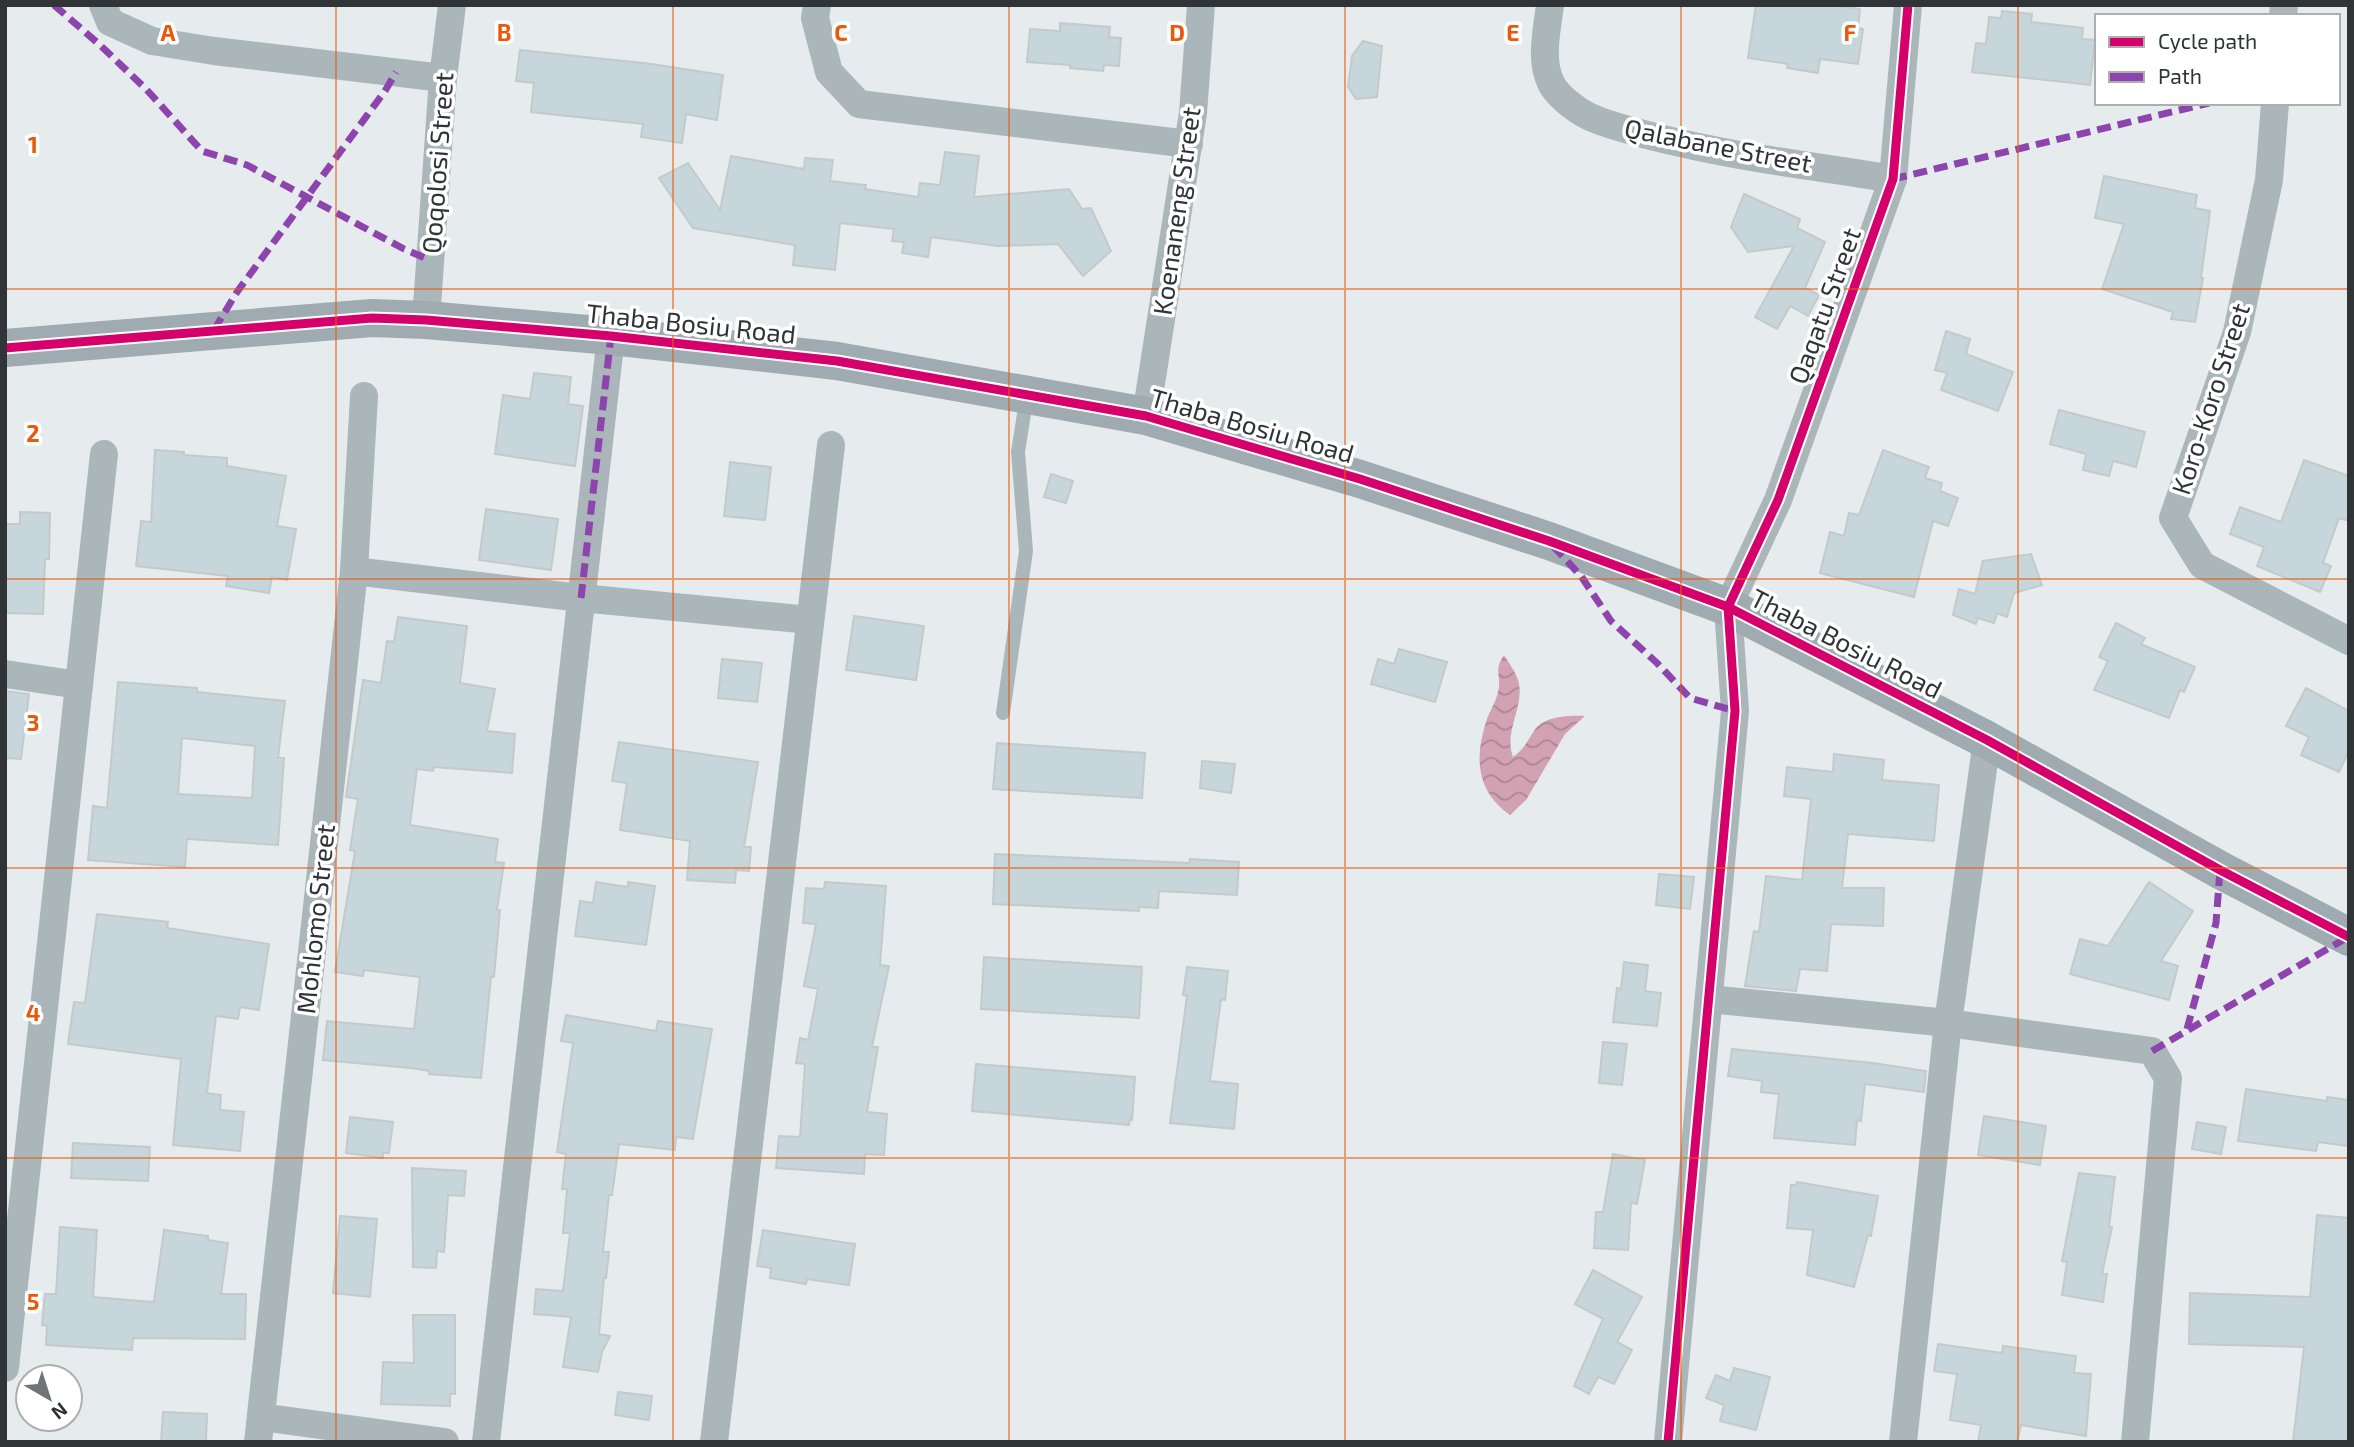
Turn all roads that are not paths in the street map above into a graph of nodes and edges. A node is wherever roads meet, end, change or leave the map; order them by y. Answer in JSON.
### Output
{"nodes":[{"id":1,"x":103,"y":5,"type":"edge"},
{"id":2,"x":452,"y":5,"type":"edge"},
{"id":3,"x":817,"y":5,"type":"edge"},
{"id":4,"x":1201,"y":5,"type":"edge"},
{"id":5,"x":1550,"y":5,"type":"edge"},
{"id":6,"x":1909,"y":5,"type":"edge"},
{"id":7,"x":443,"y":78,"type":"junction"},
{"id":8,"x":2276,"y":105,"type":"edge"},
{"id":9,"x":1189,"y":144,"type":"junction"},
{"id":10,"x":1893,"y":179,"type":"junction"},
{"id":11,"x":426,"y":320,"type":"junction"},
{"id":12,"x":611,"y":335,"type":"junction"},
{"id":13,"x":5,"y":348,"type":"edge"},
{"id":14,"x":1027,"y":395,"type":"junction"},
{"id":15,"x":365,"y":396,"type":"dead end"},
{"id":16,"x":1146,"y":416,"type":"junction"},
{"id":17,"x":831,"y":445,"type":"dead end"},
{"id":18,"x":104,"y":454,"type":"dead end"},
{"id":19,"x":354,"y":571,"type":"junction"},
{"id":20,"x":582,"y":598,"type":"junction"},
{"id":21,"x":1728,"y":607,"type":"junction"},
{"id":22,"x":810,"y":620,"type":"junction"},
{"id":23,"x":2349,"y":641,"type":"edge"},
{"id":24,"x":5,"y":674,"type":"edge"},
{"id":25,"x":79,"y":685,"type":"junction"},
{"id":26,"x":1003,"y":713,"type":"dead end"},
{"id":27,"x":1987,"y":740,"type":"junction"},
{"id":28,"x":2349,"y":937,"type":"edge"},
{"id":29,"x":1709,"y":999,"type":"junction"},
{"id":30,"x":1948,"y":1023,"type":"junction"},
{"id":31,"x":5,"y":1368,"type":"edge"},
{"id":32,"x":260,"y":1429,"type":"edge"},
{"id":33,"x":445,"y":1442,"type":"edge"},
{"id":34,"x":486,"y":1442,"type":"edge"},
{"id":35,"x":714,"y":1442,"type":"edge"},
{"id":36,"x":1668,"y":1442,"type":"edge"},
{"id":37,"x":1903,"y":1442,"type":"edge"},
{"id":38,"x":2135,"y":1442,"type":"edge"}],
"edges":[{"from":1,"to":7,"type":"street"},
{"from":2,"to":7,"type":"street","name":"Qoqolosi Street"},
{"from":3,"to":9,"type":"street"},
{"from":4,"to":9,"type":"street","name":"Koenaneng Street"},
{"from":5,"to":10,"type":"street","name":"Qalabane Street"},
{"from":6,"to":10,"type":"street","name":"Qaqatu Street"},
{"from":7,"to":11,"type":"street","name":"Qoqolosi Street"},
{"from":8,"to":23,"type":"street","name":"Koro-Koro Street"},
{"from":9,"to":16,"type":"street","name":"Koenaneng Street"},
{"from":10,"to":21,"type":"street","name":"Qaqatu Street"},
{"from":11,"to":12,"type":"street","name":"Thaba Bosiu Road"},
{"from":11,"to":13,"type":"street","name":"Thaba Bosiu Road"},
{"from":12,"to":14,"type":"street","name":"Thaba Bosiu Road"},
{"from":12,"to":20,"type":"street"},
{"from":14,"to":16,"type":"street","name":"Thaba Bosiu Road"},
{"from":14,"to":26,"type":"lane"},
{"from":15,"to":19,"type":"street","name":"Mohlomo Street"},
{"from":16,"to":21,"type":"street","name":"Thaba Bosiu Road"},
{"from":17,"to":22,"type":"street"},
{"from":18,"to":25,"type":"street"},
{"from":19,"to":20,"type":"street"},
{"from":19,"to":32,"type":"street","name":"Mohlomo Street"},
{"from":20,"to":22,"type":"street"},
{"from":20,"to":34,"type":"street"},
{"from":21,"to":27,"type":"street","name":"Thaba Bosiu Road"},
{"from":21,"to":29,"type":"street"},
{"from":22,"to":35,"type":"street"},
{"from":24,"to":25,"type":"street"},
{"from":25,"to":31,"type":"street"},
{"from":27,"to":28,"type":"street","name":"Thaba Bosiu Road"},
{"from":27,"to":30,"type":"street"},
{"from":29,"to":30,"type":"street"},
{"from":29,"to":36,"type":"street"},
{"from":30,"to":37,"type":"street"},
{"from":30,"to":38,"type":"street"},
{"from":32,"to":33,"type":"street"}]}
